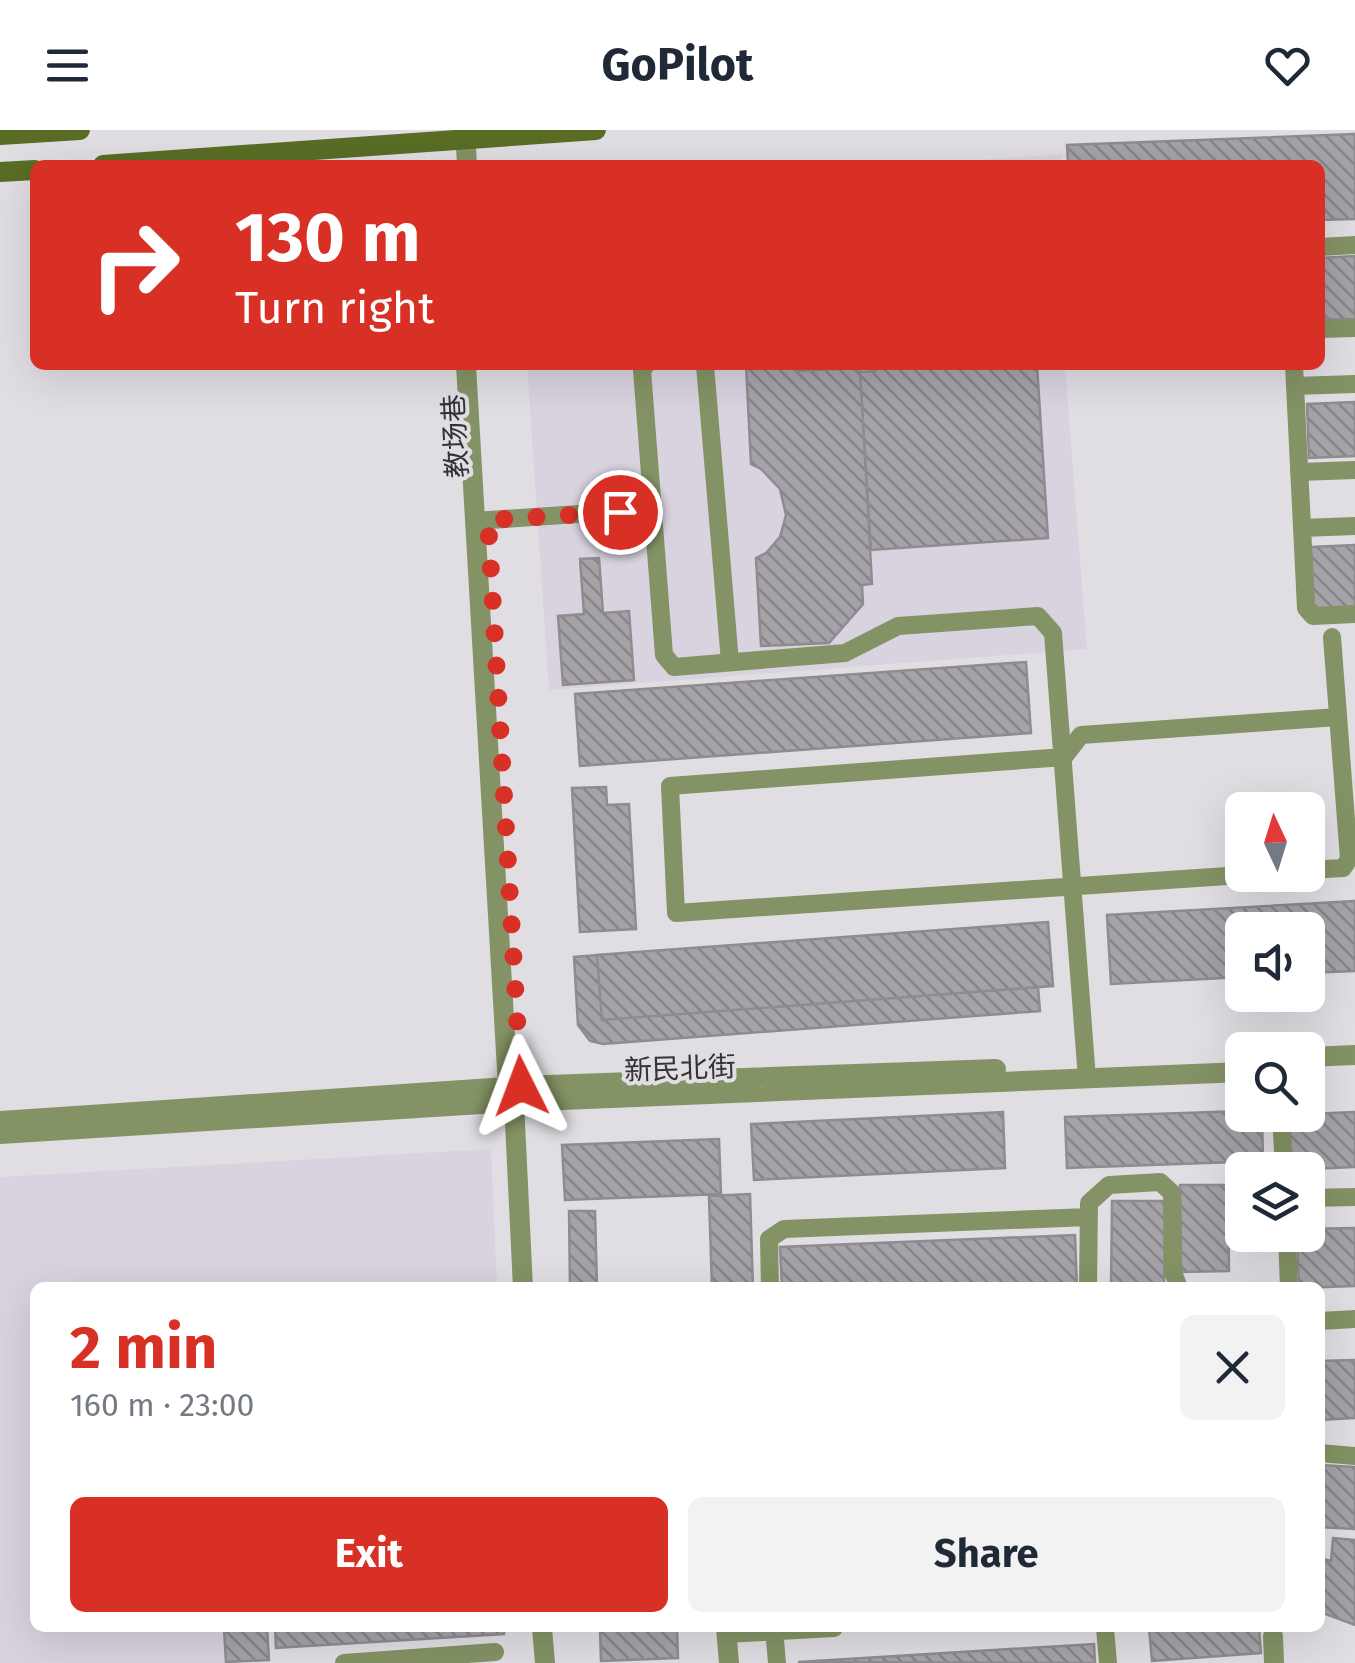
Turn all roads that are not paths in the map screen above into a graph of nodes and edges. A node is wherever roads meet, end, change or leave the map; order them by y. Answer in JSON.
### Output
{"nodes":[{"id":1,"x":80,"y":130,"type":"edge"},
{"id":2,"x":596,"y":130,"type":"edge"},
{"id":3,"x":0,"y":135,"type":"edge"},
{"id":4,"x":459,"y":135,"type":"edge"},
{"id":5,"x":162,"y":160,"type":"edge"},
{"id":6,"x":456,"y":160,"type":"edge"},
{"id":7,"x":466,"y":160,"type":"edge"},
{"id":8,"x":30,"y":170,"type":"edge"},
{"id":9,"x":0,"y":172,"type":"edge"},
{"id":10,"x":1355,"y":246,"type":"edge"},
{"id":11,"x":1325,"y":247,"type":"edge"},
{"id":12,"x":1355,"y":328,"type":"edge"},
{"id":13,"x":1325,"y":329,"type":"edge"},
{"id":14,"x":466,"y":370,"type":"edge"},
{"id":15,"x":478,"y":370,"type":"edge"},
{"id":16,"x":642,"y":370,"type":"edge"},
{"id":17,"x":705,"y":370,"type":"edge"},
{"id":18,"x":1294,"y":370,"type":"edge"},
{"id":19,"x":1355,"y":384,"type":"edge"},
{"id":20,"x":1295,"y":386,"type":"junction"},
{"id":21,"x":1355,"y":470,"type":"edge"},
{"id":22,"x":1299,"y":472,"type":"junction"},
{"id":23,"x":653,"y":510,"type":"junction"},
{"id":24,"x":481,"y":520,"type":"junction"},
{"id":25,"x":1355,"y":526,"type":"edge"},
{"id":26,"x":1302,"y":528,"type":"junction"},
{"id":27,"x":1355,"y":614,"type":"edge"},
{"id":28,"x":1332,"y":637,"type":"dead end"},
{"id":29,"x":730,"y":662,"type":"junction"},
{"id":30,"x":1338,"y":717,"type":"junction"},
{"id":31,"x":1064,"y":757,"type":"junction"},
{"id":32,"x":1325,"y":869,"type":"edge"},
{"id":33,"x":1225,"y":876,"type":"edge"},
{"id":34,"x":1073,"y":886,"type":"junction"},
{"id":35,"x":1355,"y":1055,"type":"edge"},
{"id":36,"x":1325,"y":1056,"type":"edge"},
{"id":37,"x":1225,"y":1061,"type":"edge"},
{"id":38,"x":1355,"y":1067,"type":"edge"},
{"id":39,"x":1325,"y":1068,"type":"edge"},
{"id":40,"x":1086,"y":1072,"type":"junction"},
{"id":41,"x":1225,"y":1072,"type":"edge"},
{"id":42,"x":514,"y":1091,"type":"junction"},
{"id":43,"x":0,"y":1120,"type":"edge"},
{"id":44,"x":0,"y":1134,"type":"edge"},
{"id":45,"x":1355,"y":1197,"type":"edge"},
{"id":46,"x":1325,"y":1198,"type":"edge"},
{"id":47,"x":1089,"y":1217,"type":"junction"},
{"id":48,"x":1288,"y":1252,"type":"edge"},
{"id":49,"x":523,"y":1282,"type":"edge"},
{"id":50,"x":770,"y":1282,"type":"edge"},
{"id":51,"x":1088,"y":1282,"type":"edge"},
{"id":52,"x":1177,"y":1282,"type":"edge"},
{"id":53,"x":1289,"y":1282,"type":"edge"},
{"id":54,"x":1355,"y":1319,"type":"edge"},
{"id":55,"x":1325,"y":1320,"type":"edge"},
{"id":56,"x":1325,"y":1454,"type":"edge"},
{"id":57,"x":1355,"y":1456,"type":"edge"},
{"id":58,"x":542,"y":1632,"type":"edge"},
{"id":59,"x":726,"y":1632,"type":"edge"},
{"id":60,"x":774,"y":1632,"type":"edge"},
{"id":61,"x":1105,"y":1632,"type":"edge"},
{"id":62,"x":1273,"y":1636,"type":"dead end"},
{"id":63,"x":494,"y":1652,"type":"dead end"},
{"id":64,"x":344,"y":1663,"type":"edge"},
{"id":65,"x":545,"y":1663,"type":"edge"},
{"id":66,"x":729,"y":1663,"type":"edge"},
{"id":67,"x":777,"y":1663,"type":"edge"},
{"id":68,"x":1108,"y":1663,"type":"edge"},
{"id":69,"x":1274,"y":1663,"type":"edge"}],
"edges":[{"from":1,"to":3,"type":"main road"},
{"from":2,"to":4,"type":"main road"},
{"from":4,"to":5,"type":"main road"},
{"from":4,"to":6,"type":"street"},
{"from":4,"to":7,"type":"street"},
{"from":8,"to":9,"type":"main road"},
{"from":10,"to":11,"type":"lane"},
{"from":12,"to":13,"type":"lane"},
{"from":14,"to":24,"type":"street","name":"教场巷"},
{"from":15,"to":24,"type":"street","name":"教场巷"},
{"from":16,"to":23,"type":"lane"},
{"from":17,"to":29,"type":"lane"},
{"from":18,"to":20,"type":"lane"},
{"from":19,"to":20,"type":"lane"},
{"from":20,"to":22,"type":"lane"},
{"from":21,"to":22,"type":"lane"},
{"from":22,"to":26,"type":"lane"},
{"from":23,"to":24,"type":"lane"},
{"from":23,"to":29,"type":"lane"},
{"from":24,"to":42,"type":"street","name":"教场巷"},
{"from":25,"to":26,"type":"lane"},
{"from":26,"to":27,"type":"lane"},
{"from":28,"to":30,"type":"lane"},
{"from":29,"to":31,"type":"lane"},
{"from":30,"to":31,"type":"lane"},
{"from":30,"to":32,"type":"lane"},
{"from":31,"to":34,"type":"lane"},
{"from":31,"to":34,"type":"lane"},
{"from":33,"to":34,"type":"lane"},
{"from":34,"to":40,"type":"lane"},
{"from":35,"to":36,"type":"street"},
{"from":37,"to":40,"type":"street","name":"新民北街"},
{"from":38,"to":39,"type":"street"},
{"from":40,"to":41,"type":"street","name":"新民北街"},
{"from":40,"to":42,"type":"street","name":"新民北街"},
{"from":42,"to":43,"type":"street","name":"新民北街"},
{"from":42,"to":44,"type":"street","name":"新民北街"},
{"from":42,"to":49,"type":"street","name":"教场巷"},
{"from":45,"to":46,"type":"lane"},
{"from":47,"to":50,"type":"lane"},
{"from":47,"to":51,"type":"lane"},
{"from":47,"to":52,"type":"lane"},
{"from":48,"to":53,"type":"lane"},
{"from":54,"to":55,"type":"lane"},
{"from":56,"to":57,"type":"lane"},
{"from":58,"to":65,"type":"street"},
{"from":59,"to":66,"type":"street"},
{"from":60,"to":67,"type":"lane"},
{"from":61,"to":68,"type":"lane"},
{"from":62,"to":69,"type":"street"},
{"from":63,"to":64,"type":"lane"}]}
